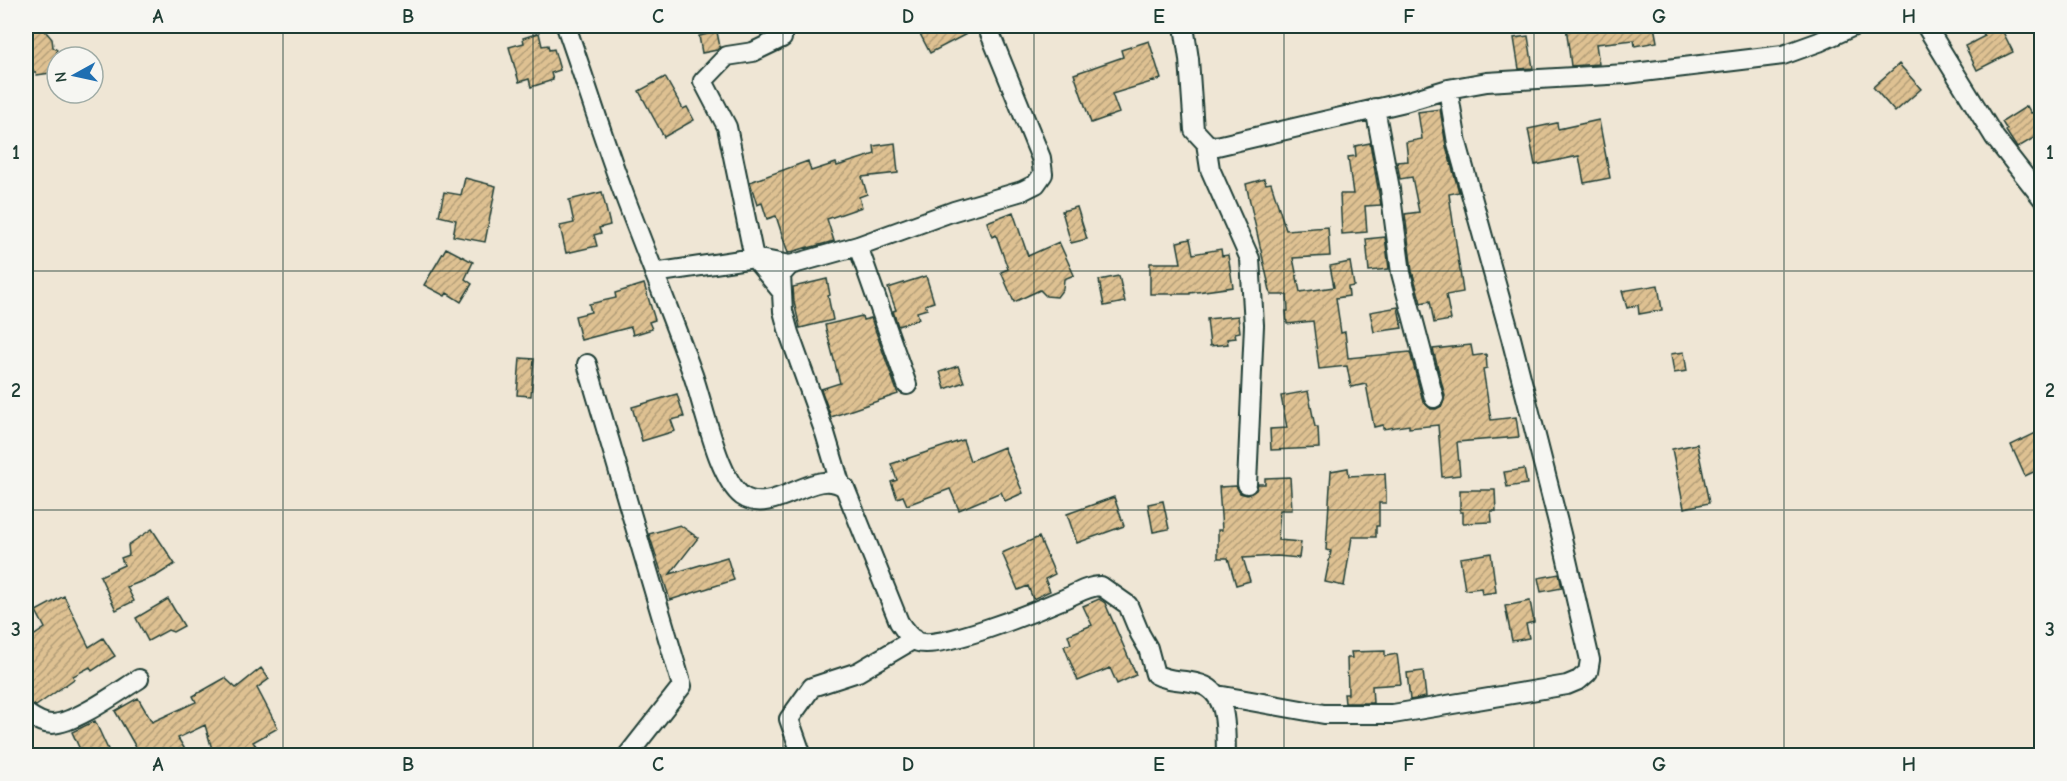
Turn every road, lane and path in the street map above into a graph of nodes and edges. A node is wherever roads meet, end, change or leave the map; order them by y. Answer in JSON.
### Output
{"nodes":[{"id":1,"x":566,"y":26,"type":"edge"},
{"id":2,"x":781,"y":26,"type":"edge"},
{"id":3,"x":987,"y":26,"type":"edge"},
{"id":4,"x":1184,"y":26,"type":"edge"},
{"id":5,"x":1854,"y":26,"type":"edge"},
{"id":6,"x":1926,"y":26,"type":"edge"},
{"id":7,"x":1448,"y":89,"type":"junction"},
{"id":8,"x":1376,"y":108,"type":"junction"},
{"id":9,"x":1206,"y":143,"type":"junction"},
{"id":10,"x":2042,"y":198,"type":"edge"},
{"id":11,"x":858,"y":246,"type":"junction"},
{"id":12,"x":754,"y":258,"type":"junction"},
{"id":13,"x":790,"y":265,"type":"junction"},
{"id":14,"x":654,"y":273,"type":"junction"},
{"id":15,"x":782,"y":292,"type":"junction"},
{"id":16,"x":587,"y":364,"type":"dead end"},
{"id":17,"x":907,"y":385,"type":"dead end"},
{"id":18,"x":1434,"y":398,"type":"dead end"},
{"id":19,"x":840,"y":483,"type":"junction"},
{"id":20,"x":1247,"y":484,"type":"dead end"},
{"id":21,"x":914,"y":639,"type":"junction"},
{"id":22,"x":139,"y":679,"type":"dead end"},
{"id":23,"x":1217,"y":694,"type":"junction"},
{"id":24,"x":26,"y":713,"type":"edge"},
{"id":25,"x":627,"y":756,"type":"edge"},
{"id":26,"x":802,"y":756,"type":"edge"},
{"id":27,"x":1226,"y":756,"type":"edge"}],
"edges":[{"from":1,"to":14,"type":"street"},
{"from":2,"to":12,"type":"street"},
{"from":3,"to":11,"type":"street"},
{"from":4,"to":9,"type":"street"},
{"from":5,"to":7,"type":"street"},
{"from":6,"to":10,"type":"street"},
{"from":7,"to":8,"type":"street"},
{"from":7,"to":23,"type":"street"},
{"from":8,"to":9,"type":"street"},
{"from":8,"to":18,"type":"street"},
{"from":9,"to":20,"type":"street"},
{"from":11,"to":13,"type":"street"},
{"from":11,"to":17,"type":"street"},
{"from":12,"to":13,"type":"street"},
{"from":12,"to":14,"type":"street"},
{"from":12,"to":15,"type":"street"},
{"from":13,"to":15,"type":"street"},
{"from":14,"to":19,"type":"street"},
{"from":15,"to":19,"type":"street"},
{"from":16,"to":25,"type":"street"},
{"from":19,"to":21,"type":"street"},
{"from":21,"to":23,"type":"street"},
{"from":21,"to":26,"type":"street"},
{"from":22,"to":24,"type":"street"},
{"from":23,"to":27,"type":"street"}]}
